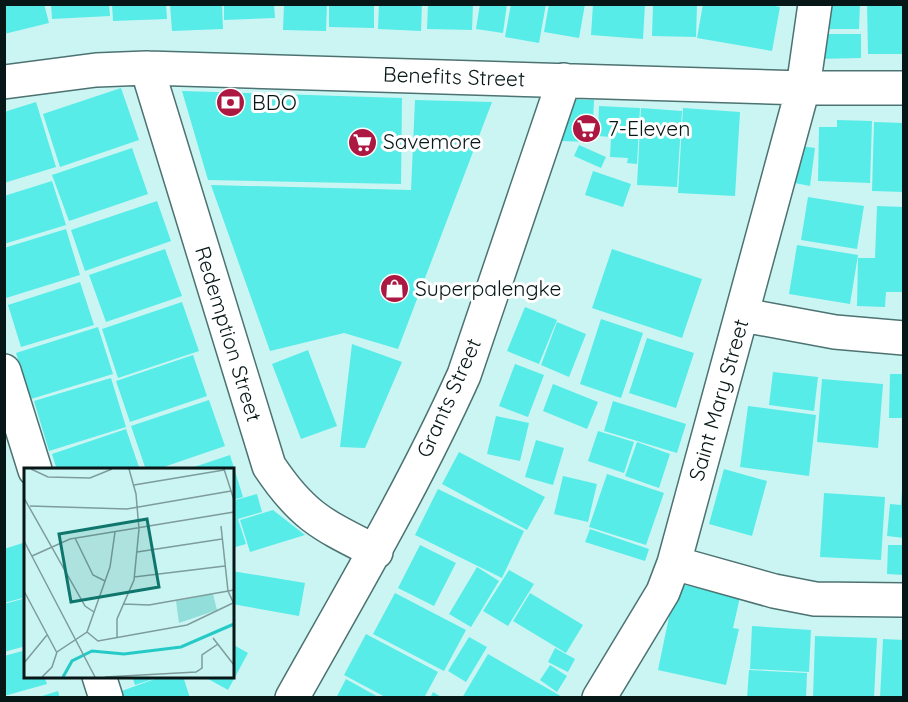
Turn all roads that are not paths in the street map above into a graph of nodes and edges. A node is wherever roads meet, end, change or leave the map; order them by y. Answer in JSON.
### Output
{"nodes":[{"id":1,"x":815,"y":4,"type":"edge"},
{"id":2,"x":147,"y":68,"type":"junction"},
{"id":3,"x":564,"y":80,"type":"junction"},
{"id":4,"x":4,"y":82,"type":"edge"},
{"id":5,"x":803,"y":88,"type":"junction"},
{"id":6,"x":903,"y":88,"type":"edge"},
{"id":7,"x":743,"y":315,"type":"junction"},
{"id":8,"x":903,"y":338,"type":"edge"},
{"id":9,"x":4,"y":371,"type":"edge"},
{"id":10,"x":34,"y":468,"type":"edge"},
{"id":11,"x":376,"y":552,"type":"junction"},
{"id":12,"x":674,"y":563,"type":"junction"},
{"id":13,"x":903,"y":600,"type":"edge"},
{"id":14,"x":100,"y":678,"type":"edge"},
{"id":15,"x":106,"y":698,"type":"edge"},
{"id":16,"x":292,"y":698,"type":"edge"},
{"id":17,"x":599,"y":698,"type":"edge"}],
"edges":[{"from":1,"to":5,"type":"street","name":"Saint Mary Street"},
{"from":2,"to":3,"type":"street","name":"Benefits Street"},
{"from":2,"to":4,"type":"street","name":"Benefits Street"},
{"from":2,"to":11,"type":"street","name":"Redemption Street"},
{"from":3,"to":5,"type":"street","name":"Benefits Street"},
{"from":3,"to":11,"type":"street","name":"Grants Street"},
{"from":5,"to":6,"type":"street","name":"Benefits Street"},
{"from":5,"to":7,"type":"street","name":"Saint Mary Street"},
{"from":7,"to":8,"type":"street"},
{"from":7,"to":12,"type":"street","name":"Saint Mary Street"},
{"from":9,"to":10,"type":"street"},
{"from":11,"to":16,"type":"street","name":"Grants Street"},
{"from":12,"to":13,"type":"street"},
{"from":12,"to":17,"type":"street","name":"Saint Mary Street"},
{"from":14,"to":15,"type":"street"}]}
